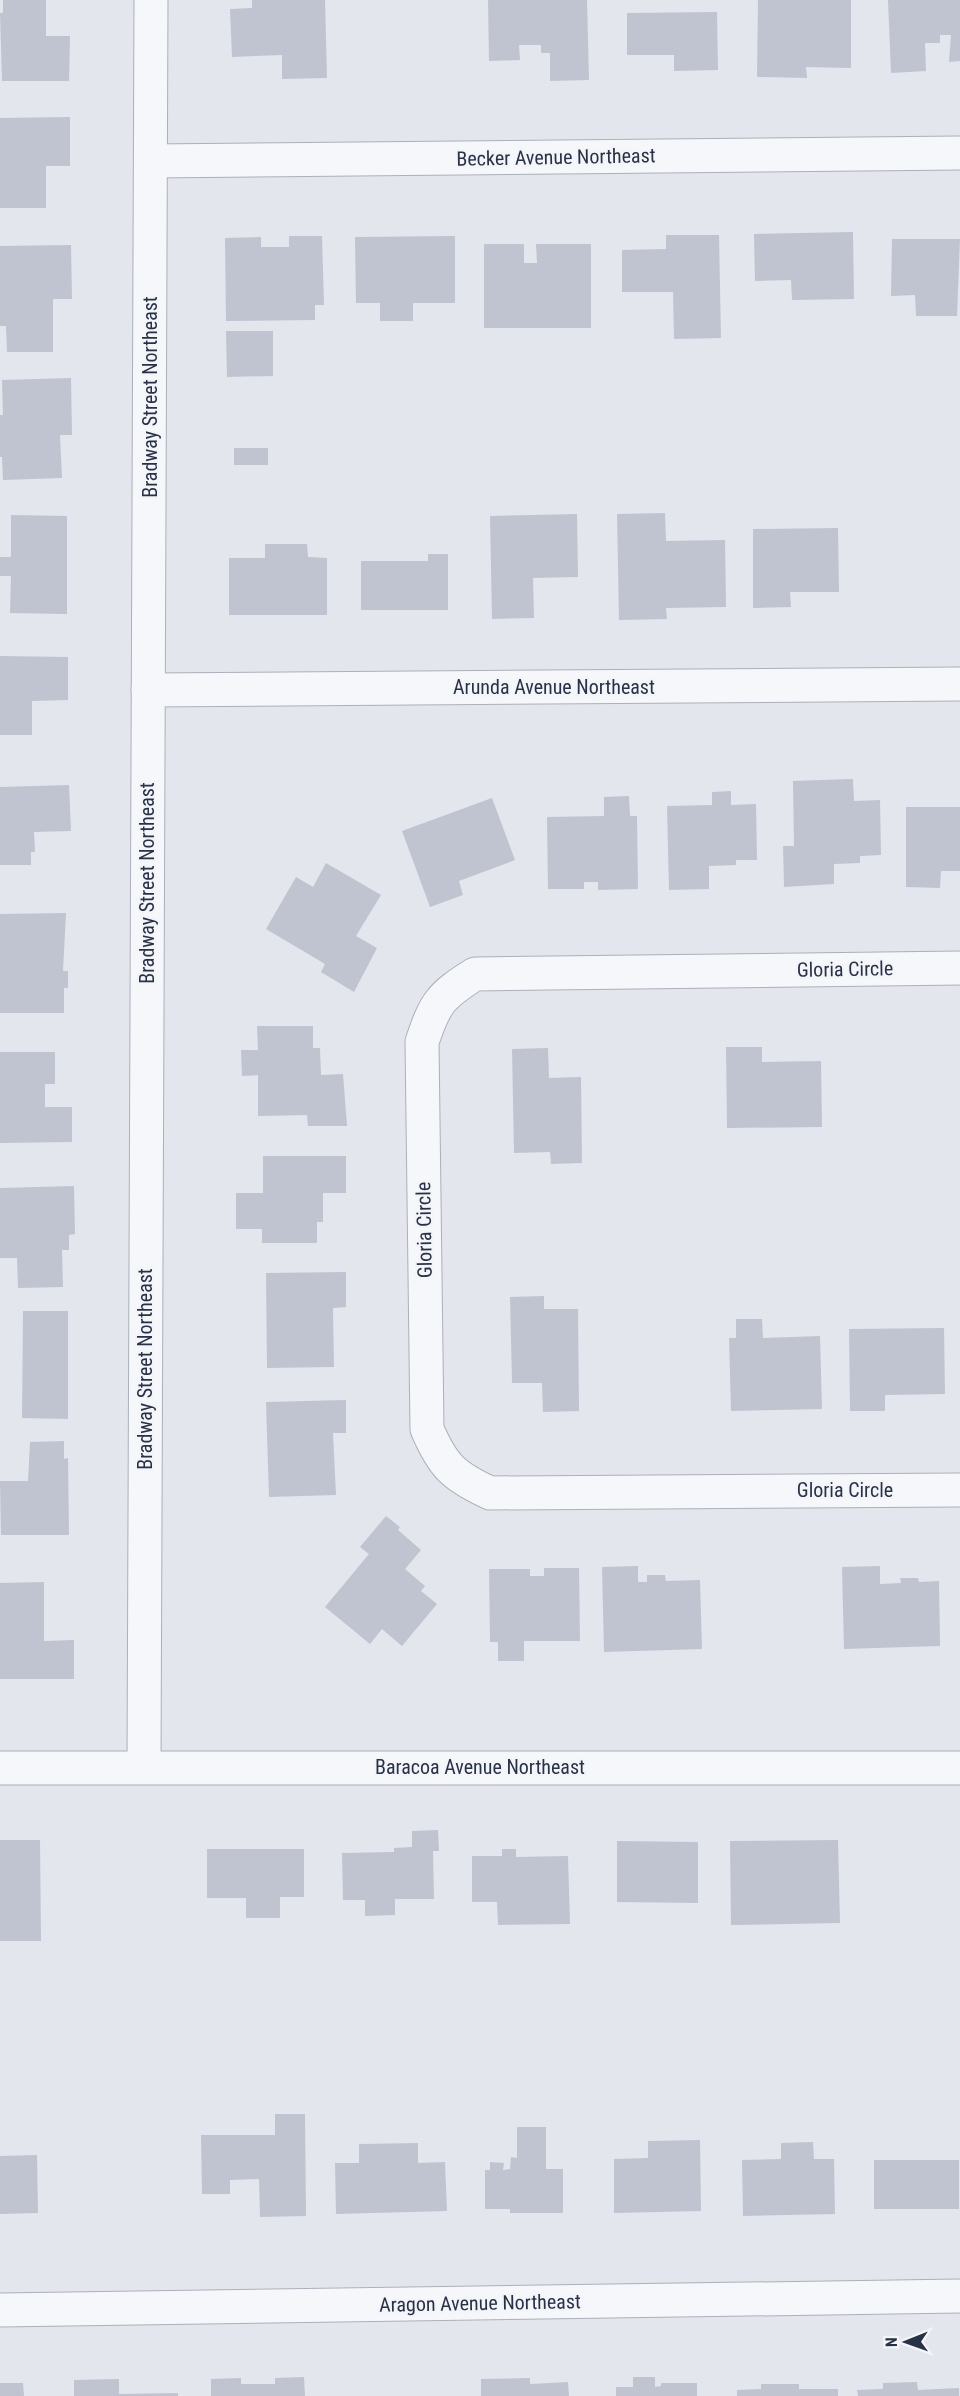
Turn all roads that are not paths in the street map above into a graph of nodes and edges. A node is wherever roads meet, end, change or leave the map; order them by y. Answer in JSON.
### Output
{"nodes":[{"id":1,"x":151,"y":0,"type":"edge"},
{"id":2,"x":960,"y":153,"type":"edge"},
{"id":3,"x":151,"y":161,"type":"junction"},
{"id":4,"x":960,"y":684,"type":"edge"},
{"id":5,"x":148,"y":690,"type":"junction"},
{"id":6,"x":960,"y":968,"type":"edge"},
{"id":7,"x":960,"y":1490,"type":"edge"},
{"id":8,"x":144,"y":1767,"type":"junction"},
{"id":9,"x":0,"y":1768,"type":"edge"},
{"id":10,"x":960,"y":1768,"type":"edge"},
{"id":11,"x":960,"y":2296,"type":"edge"},
{"id":12,"x":0,"y":2310,"type":"edge"}],
"edges":[{"from":1,"to":3,"type":"street","name":"Bradway Street Northeast"},
{"from":2,"to":3,"type":"street","name":"Becker Avenue Northeast"},
{"from":3,"to":5,"type":"street","name":"Bradway Street Northeast"},
{"from":4,"to":5,"type":"street","name":"Arunda Avenue Northeast"},
{"from":5,"to":8,"type":"street","name":"Bradway Street Northeast"},
{"from":6,"to":7,"type":"street","name":"Gloria Circle"},
{"from":8,"to":9,"type":"street","name":"Baracoa Avenue Northeast"},
{"from":8,"to":10,"type":"street","name":"Baracoa Avenue Northeast"},
{"from":11,"to":12,"type":"street","name":"Aragon Avenue Northeast"}]}
